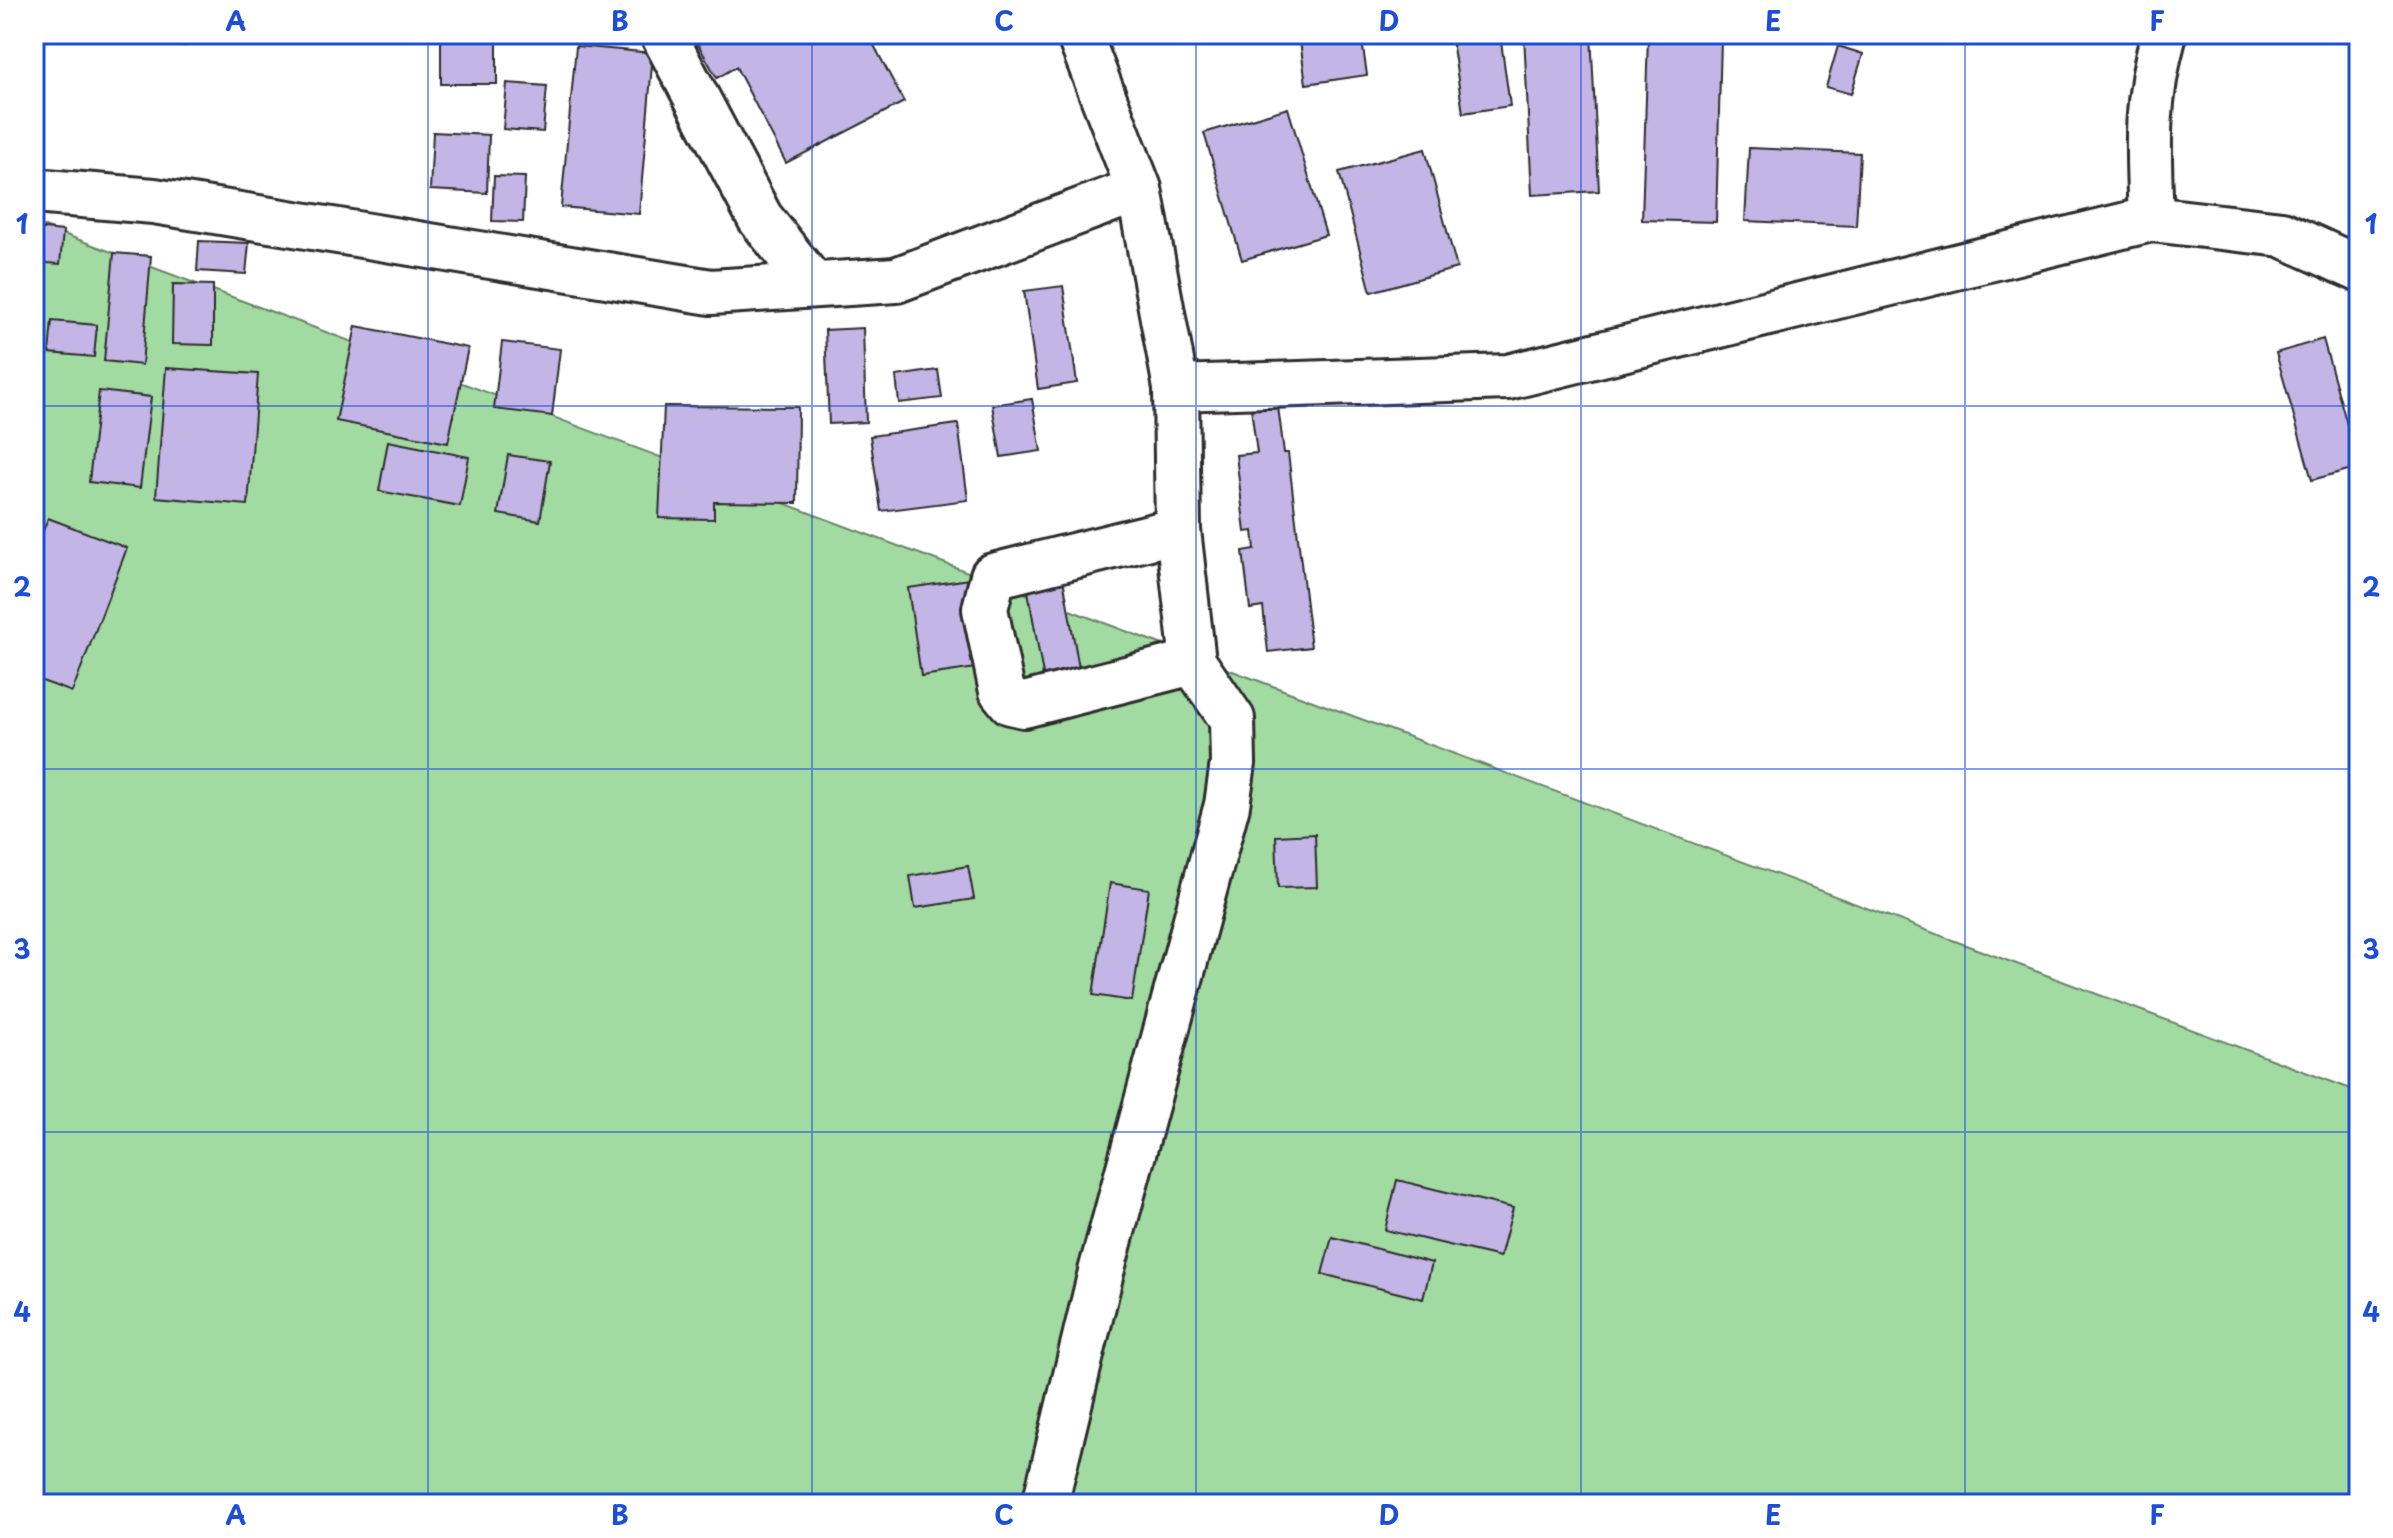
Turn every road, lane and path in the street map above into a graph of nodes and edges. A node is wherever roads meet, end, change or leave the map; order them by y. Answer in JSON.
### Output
{"nodes":[{"id":1,"x":663,"y":34,"type":"edge"},
{"id":2,"x":1079,"y":34,"type":"edge"},
{"id":3,"x":2164,"y":34,"type":"edge"},
{"id":4,"x":1139,"y":189,"type":"junction"},
{"id":5,"x":34,"y":191,"type":"edge"},
{"id":6,"x":2151,"y":219,"type":"junction"},
{"id":7,"x":2359,"y":269,"type":"edge"},
{"id":8,"x":813,"y":285,"type":"junction"},
{"id":9,"x":1176,"y":388,"type":"junction"},
{"id":10,"x":1178,"y":530,"type":"junction"},
{"id":11,"x":1193,"y":662,"type":"junction"},
{"id":12,"x":1045,"y":1504,"type":"edge"}],
"edges":[{"from":1,"to":8,"type":"street"},
{"from":2,"to":4,"type":"street"},
{"from":3,"to":6,"type":"street"},
{"from":4,"to":8,"type":"street"},
{"from":4,"to":9,"type":"street"},
{"from":5,"to":8,"type":"street"},
{"from":6,"to":7,"type":"street"},
{"from":6,"to":9,"type":"street"},
{"from":9,"to":10,"type":"street"},
{"from":10,"to":11,"type":"street"},
{"from":10,"to":11,"type":"street"},
{"from":11,"to":12,"type":"street"}]}
